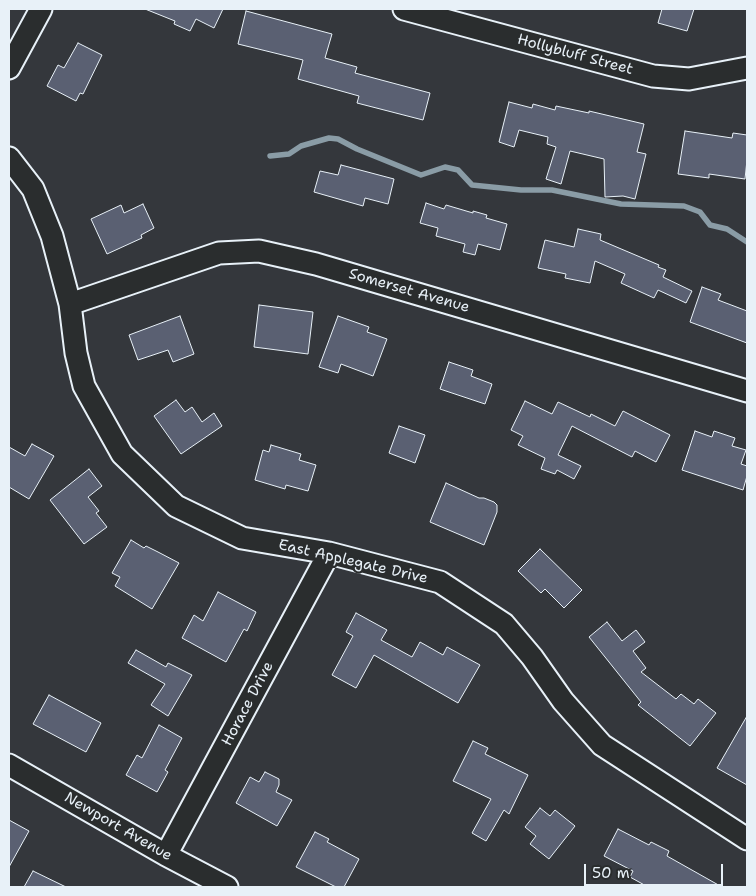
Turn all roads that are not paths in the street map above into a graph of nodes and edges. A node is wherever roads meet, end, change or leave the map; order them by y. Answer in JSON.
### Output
{"nodes":[{"id":1,"x":41,"y":9,"type":"edge"},
{"id":2,"x":404,"y":9,"type":"edge"},
{"id":3,"x":9,"y":68,"type":"edge"},
{"id":4,"x":747,"y":68,"type":"edge"},
{"id":5,"x":9,"y":158,"type":"edge"},
{"id":6,"x":70,"y":304,"type":"junction"},
{"id":7,"x":747,"y":390,"type":"edge"},
{"id":8,"x":329,"y":553,"type":"junction"},
{"id":9,"x":9,"y":765,"type":"edge"},
{"id":10,"x":747,"y":839,"type":"edge"},
{"id":11,"x":166,"y":855,"type":"junction"},
{"id":12,"x":227,"y":887,"type":"edge"}],
"edges":[{"from":1,"to":3,"type":"street"},
{"from":2,"to":4,"type":"street","name":"Hollybluff Street"},
{"from":5,"to":6,"type":"street","name":"East Applegate Drive"},
{"from":6,"to":7,"type":"street","name":"Somerset Avenue"},
{"from":6,"to":8,"type":"street","name":"East Applegate Drive"},
{"from":8,"to":10,"type":"street","name":"East Applegate Drive"},
{"from":8,"to":11,"type":"street","name":"Horace Drive"},
{"from":9,"to":11,"type":"street","name":"Newport Avenue"},
{"from":11,"to":12,"type":"street","name":"Newport Avenue"}]}
